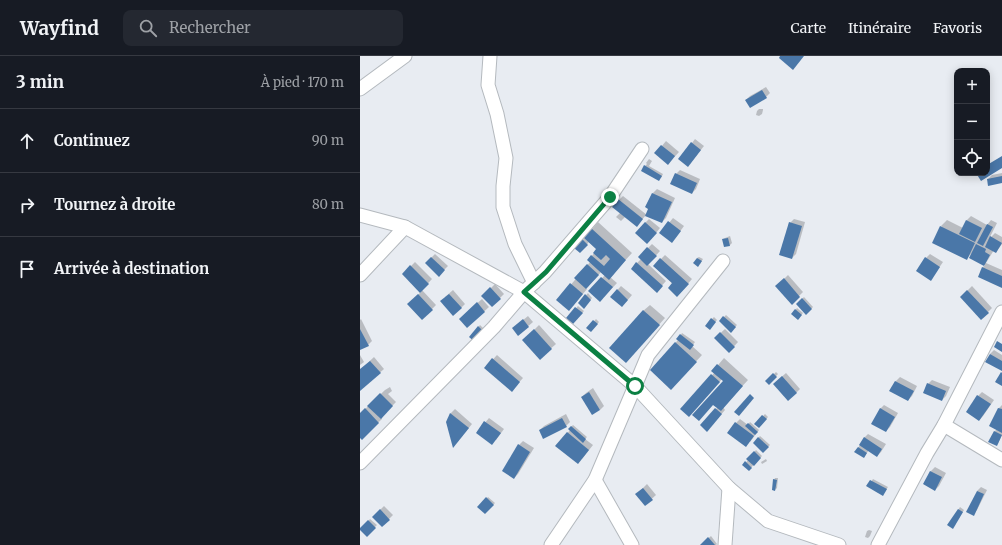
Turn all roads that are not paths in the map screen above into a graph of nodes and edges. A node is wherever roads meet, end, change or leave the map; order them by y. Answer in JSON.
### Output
{"nodes":[{"id":1,"x":405,"y":56,"type":"edge"},
{"id":2,"x":490,"y":56,"type":"edge"},
{"id":3,"x":360,"y":89,"type":"edge"},
{"id":4,"x":642,"y":149,"type":"dead end"},
{"id":5,"x":360,"y":215,"type":"edge"},
{"id":6,"x":405,"y":227,"type":"junction"},
{"id":7,"x":723,"y":261,"type":"dead end"},
{"id":8,"x":360,"y":275,"type":"edge"},
{"id":9,"x":529,"y":288,"type":"junction"},
{"id":10,"x":1002,"y":312,"type":"edge"},
{"id":11,"x":635,"y":386,"type":"junction"},
{"id":12,"x":944,"y":425,"type":"junction"},
{"id":13,"x":362,"y":458,"type":"edge"},
{"id":14,"x":1002,"y":460,"type":"edge"},
{"id":15,"x":595,"y":480,"type":"junction"},
{"id":16,"x":729,"y":488,"type":"junction"},
{"id":17,"x":551,"y":545,"type":"edge"},
{"id":18,"x":632,"y":545,"type":"edge"},
{"id":19,"x":725,"y":545,"type":"edge"},
{"id":20,"x":839,"y":545,"type":"edge"},
{"id":21,"x":878,"y":545,"type":"edge"}],
"edges":[{"from":1,"to":3,"type":"street"},
{"from":2,"to":9,"type":"street"},
{"from":4,"to":9,"type":"street"},
{"from":5,"to":6,"type":"street"},
{"from":6,"to":8,"type":"street"},
{"from":6,"to":9,"type":"street"},
{"from":7,"to":11,"type":"street"},
{"from":9,"to":11,"type":"street"},
{"from":9,"to":13,"type":"street"},
{"from":10,"to":12,"type":"street"},
{"from":11,"to":15,"type":"street"},
{"from":11,"to":16,"type":"street"},
{"from":12,"to":14,"type":"street"},
{"from":12,"to":21,"type":"street"},
{"from":15,"to":17,"type":"street"},
{"from":15,"to":18,"type":"street"},
{"from":16,"to":19,"type":"street"},
{"from":16,"to":20,"type":"street"}]}
